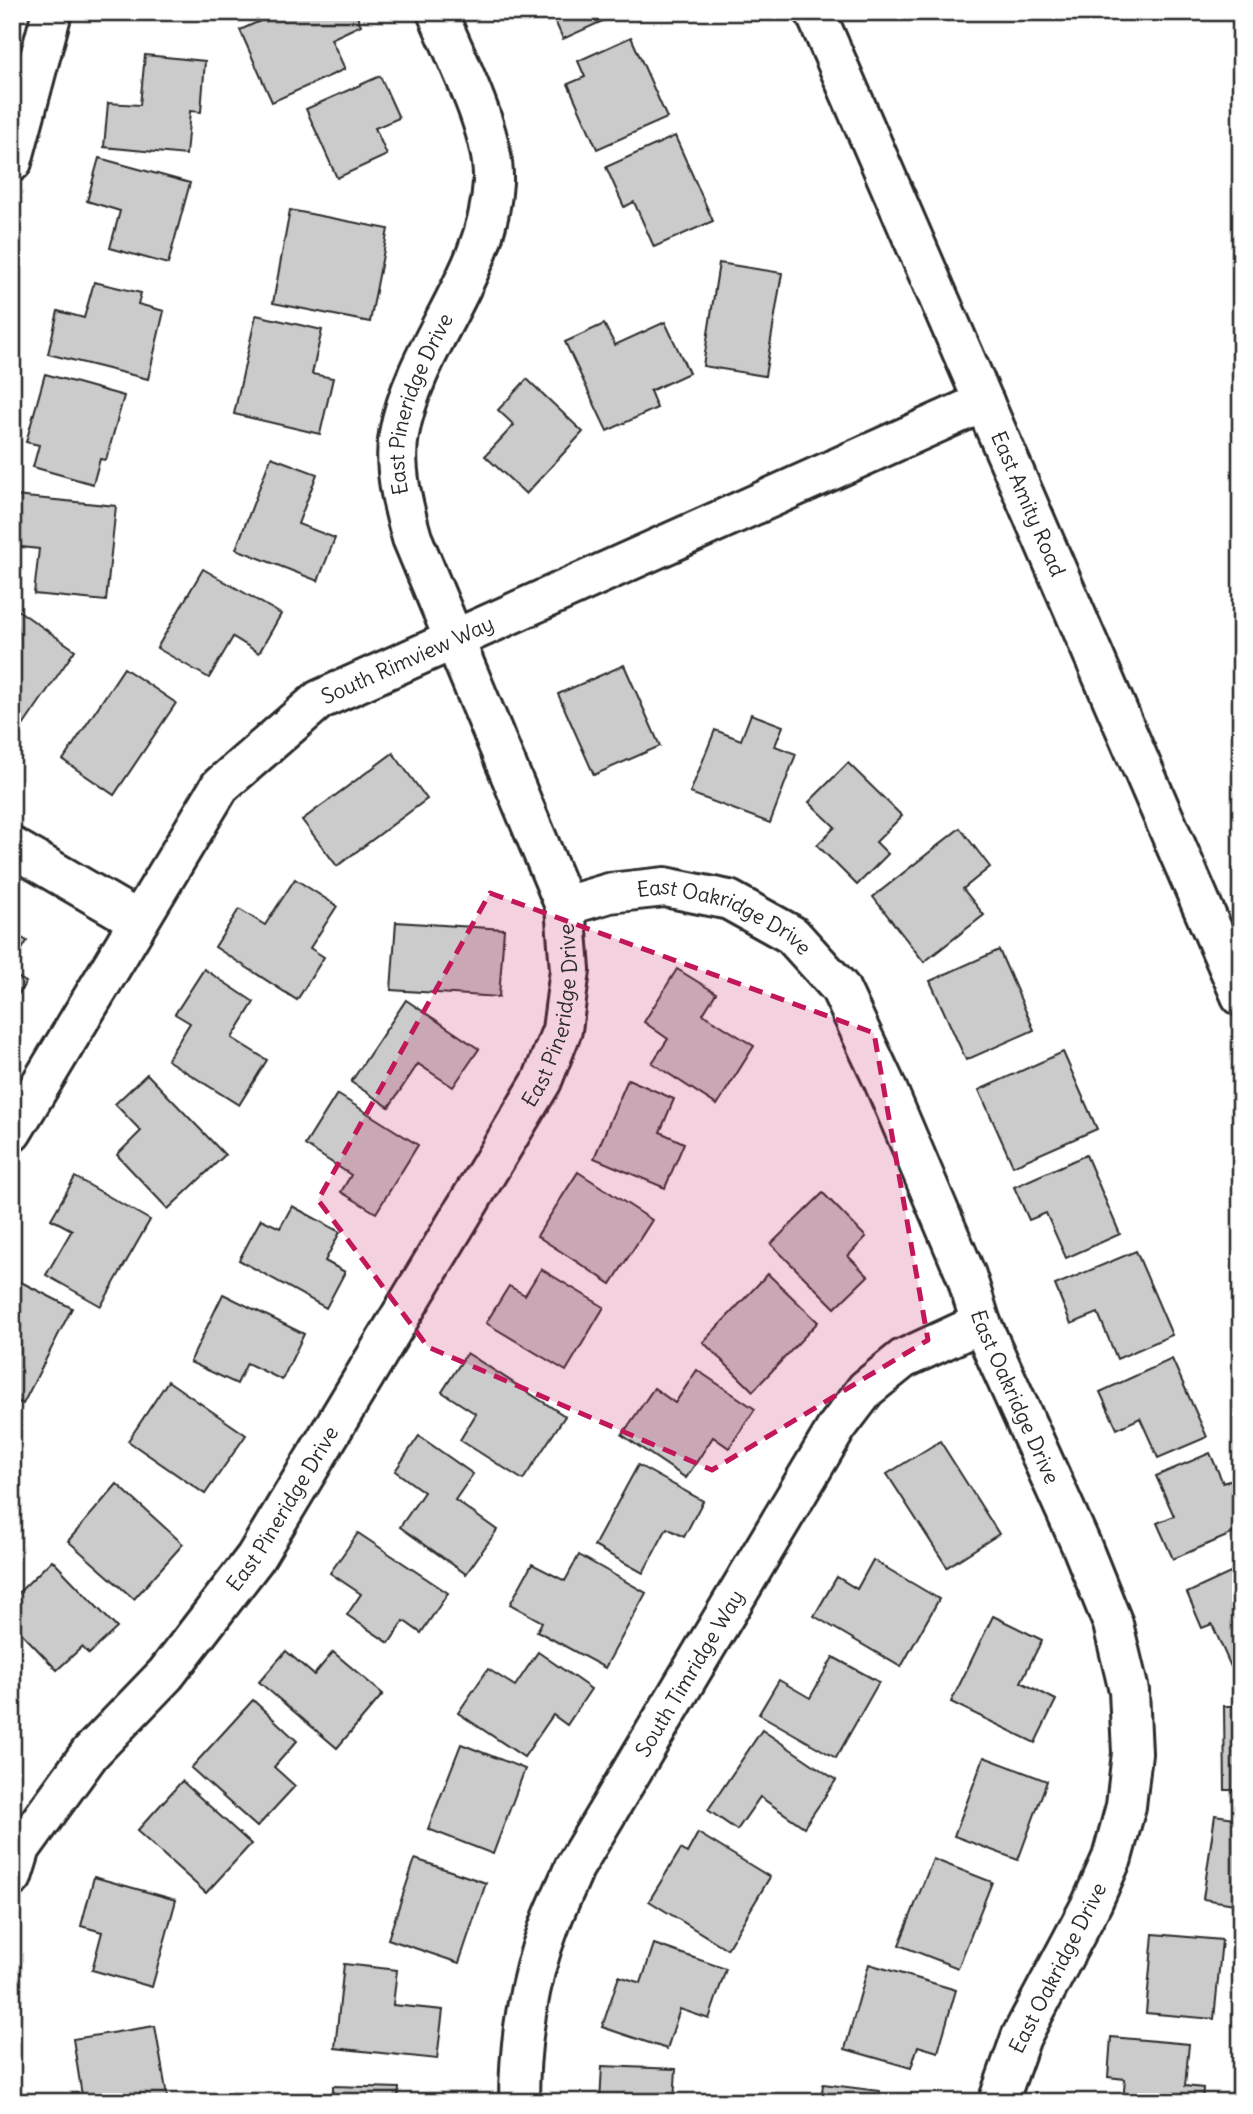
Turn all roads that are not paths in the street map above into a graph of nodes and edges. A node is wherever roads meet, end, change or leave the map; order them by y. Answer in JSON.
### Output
{"nodes":[{"id":1,"x":52,"y":12,"type":"edge"},
{"id":2,"x":437,"y":12,"type":"edge"},
{"id":3,"x":815,"y":12,"type":"edge"},
{"id":4,"x":12,"y":162,"type":"edge"},
{"id":5,"x":984,"y":402,"type":"junction"},
{"id":6,"x":453,"y":639,"type":"junction"},
{"id":7,"x":12,"y":847,"type":"edge"},
{"id":8,"x":565,"y":906,"type":"junction"},
{"id":9,"x":139,"y":921,"type":"junction"},
{"id":10,"x":1241,"y":996,"type":"edge"},
{"id":11,"x":12,"y":1132,"type":"edge"},
{"id":12,"x":982,"y":1323,"type":"junction"},
{"id":13,"x":12,"y":1877,"type":"edge"},
{"id":14,"x":519,"y":2102,"type":"edge"},
{"id":15,"x":998,"y":2102,"type":"edge"}],
"edges":[{"from":1,"to":4,"type":"street"},
{"from":2,"to":6,"type":"street","name":"East Pineridge Drive"},
{"from":3,"to":5,"type":"street","name":"East Amity Road"},
{"from":5,"to":6,"type":"street","name":"South Rimview Way"},
{"from":5,"to":10,"type":"street","name":"East Amity Road"},
{"from":6,"to":8,"type":"street","name":"East Pineridge Drive"},
{"from":6,"to":9,"type":"street","name":"South Rimview Way"},
{"from":7,"to":9,"type":"street"},
{"from":8,"to":12,"type":"street","name":"East Oakridge Drive"},
{"from":8,"to":13,"type":"street","name":"East Pineridge Drive"},
{"from":9,"to":11,"type":"street","name":"South Rimview Way"},
{"from":12,"to":14,"type":"street","name":"South Timridge Way"},
{"from":12,"to":15,"type":"street","name":"East Oakridge Drive"}]}
